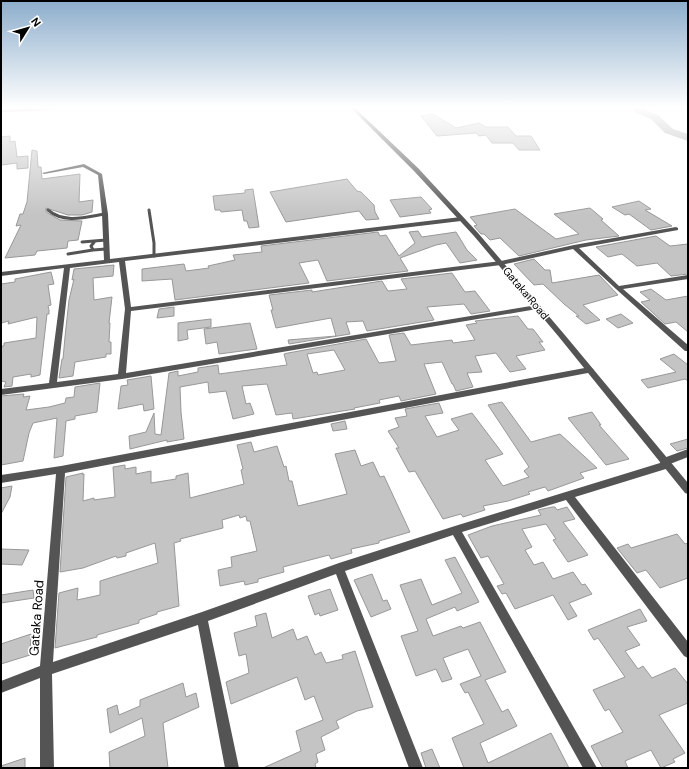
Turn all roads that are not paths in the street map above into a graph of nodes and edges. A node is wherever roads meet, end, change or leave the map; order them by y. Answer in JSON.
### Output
{"nodes":[{"id":1,"x":393,"y":144,"type":"edge"},
{"id":2,"x":44,"y":173,"type":"dead end"},
{"id":3,"x":48,"y":210,"type":"dead end"},
{"id":4,"x":149,"y":210,"type":"dead end"},
{"id":5,"x":105,"y":214,"type":"junction"},
{"id":6,"x":461,"y":219,"type":"junction"},
{"id":7,"x":676,"y":229,"type":"dead end"},
{"id":8,"x":106,"y":240,"type":"junction"},
{"id":9,"x":95,"y":241,"type":"junction"},
{"id":10,"x":82,"y":242,"type":"dead end"},
{"id":11,"x":574,"y":246,"type":"junction"},
{"id":12,"x":106,"y":249,"type":"junction"},
{"id":13,"x":93,"y":250,"type":"junction"},
{"id":14,"x":68,"y":254,"type":"dead end"},
{"id":15,"x":154,"y":256,"type":"junction"},
{"id":16,"x":122,"y":260,"type":"junction"},
{"id":17,"x":107,"y":262,"type":"junction"},
{"id":18,"x":501,"y":263,"type":"junction"},
{"id":19,"x":67,"y":266,"type":"junction"},
{"id":20,"x":1,"y":274,"type":"edge"},
{"id":21,"x":688,"y":277,"type":"edge"},
{"id":22,"x":618,"y":288,"type":"junction"},
{"id":23,"x":537,"y":306,"type":"junction"},
{"id":24,"x":128,"y":309,"type":"junction"},
{"id":25,"x":688,"y":340,"type":"edge"},
{"id":26,"x":680,"y":342,"type":"junction"},
{"id":27,"x":688,"y":349,"type":"edge"},
{"id":28,"x":590,"y":370,"type":"junction"},
{"id":29,"x":122,"y":376,"type":"junction"},
{"id":30,"x":54,"y":385,"type":"junction"},
{"id":31,"x":1,"y":392,"type":"edge"},
{"id":32,"x":688,"y":454,"type":"edge"},
{"id":33,"x":665,"y":463,"type":"junction"},
{"id":34,"x":61,"y":470,"type":"junction"},
{"id":35,"x":1,"y":479,"type":"edge"},
{"id":36,"x":688,"y":490,"type":"edge"},
{"id":37,"x":568,"y":495,"type":"junction"},
{"id":38,"x":455,"y":530,"type":"junction"},
{"id":39,"x":339,"y":568,"type":"junction"},
{"id":40,"x":202,"y":618,"type":"junction"},
{"id":41,"x":688,"y":652,"type":"edge"},
{"id":42,"x":46,"y":670,"type":"junction"},
{"id":43,"x":1,"y":687,"type":"edge"},
{"id":44,"x":47,"y":768,"type":"edge"},
{"id":45,"x":232,"y":768,"type":"edge"},
{"id":46,"x":416,"y":768,"type":"edge"},
{"id":47,"x":590,"y":768,"type":"edge"}],
"edges":[{"from":1,"to":6,"type":"street","name":"Gataka Road"},
{"from":2,"to":5,"type":"street"},
{"from":3,"to":5,"type":"lane"},
{"from":4,"to":15,"type":"lane"},
{"from":5,"to":8,"type":"street"},
{"from":6,"to":15,"type":"street"},
{"from":6,"to":18,"type":"street","name":"Gataka Road"},
{"from":7,"to":11,"type":"street"},
{"from":8,"to":9,"type":"lane"},
{"from":8,"to":12,"type":"street"},
{"from":9,"to":10,"type":"lane"},
{"from":9,"to":13,"type":"lane"},
{"from":11,"to":18,"type":"street"},
{"from":11,"to":22,"type":"street"},
{"from":12,"to":13,"type":"lane"},
{"from":12,"to":17,"type":"street"},
{"from":13,"to":14,"type":"lane"},
{"from":15,"to":16,"type":"street"},
{"from":16,"to":17,"type":"street"},
{"from":16,"to":24,"type":"street"},
{"from":17,"to":19,"type":"street"},
{"from":18,"to":23,"type":"street","name":"Gataka Road"},
{"from":18,"to":24,"type":"street"},
{"from":19,"to":20,"type":"street"},
{"from":19,"to":30,"type":"street"},
{"from":21,"to":22,"type":"street"},
{"from":22,"to":26,"type":"street"},
{"from":23,"to":28,"type":"street","name":"Gataka Road"},
{"from":23,"to":29,"type":"street"},
{"from":24,"to":29,"type":"street"},
{"from":25,"to":26,"type":"street"},
{"from":26,"to":27,"type":"street"},
{"from":28,"to":33,"type":"street","name":"Gataka Road"},
{"from":28,"to":34,"type":"street"},
{"from":29,"to":30,"type":"street"},
{"from":30,"to":31,"type":"street"},
{"from":32,"to":33,"type":"street"},
{"from":33,"to":36,"type":"street","name":"Gataka Road"},
{"from":33,"to":37,"type":"street"},
{"from":34,"to":35,"type":"street"},
{"from":34,"to":42,"type":"street","name":"Gataka Road"},
{"from":37,"to":38,"type":"street"},
{"from":37,"to":41,"type":"street"},
{"from":38,"to":39,"type":"street"},
{"from":38,"to":47,"type":"street"},
{"from":39,"to":40,"type":"street"},
{"from":39,"to":46,"type":"street"},
{"from":40,"to":42,"type":"street"},
{"from":40,"to":45,"type":"street"},
{"from":42,"to":43,"type":"street"},
{"from":42,"to":44,"type":"street","name":"Gataka Road"}]}
